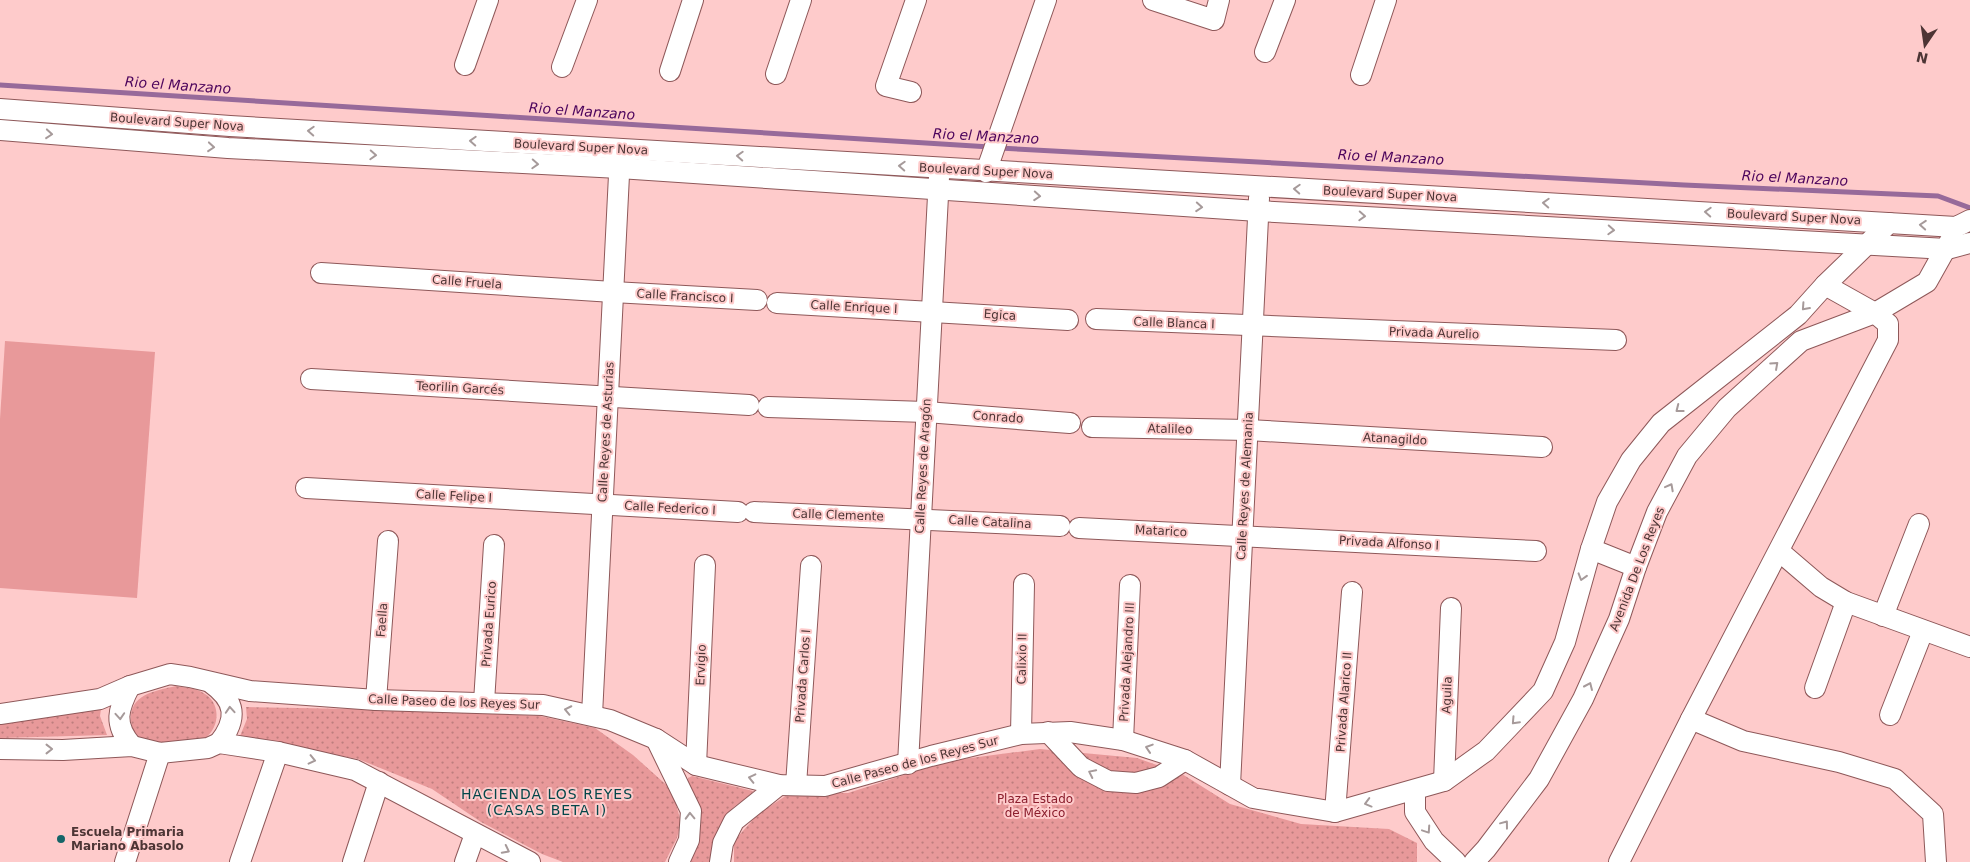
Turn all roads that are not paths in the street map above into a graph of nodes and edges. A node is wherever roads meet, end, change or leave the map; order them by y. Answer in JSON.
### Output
{"nodes":[{"id":1,"x":488,"y":0,"type":"edge"},
{"id":2,"x":586,"y":0,"type":"edge"},
{"id":3,"x":693,"y":0,"type":"edge"},
{"id":4,"x":801,"y":0,"type":"edge"},
{"id":5,"x":916,"y":0,"type":"edge"},
{"id":6,"x":1046,"y":0,"type":"edge"},
{"id":7,"x":1152,"y":0,"type":"edge"},
{"id":8,"x":1220,"y":0,"type":"edge"},
{"id":9,"x":1285,"y":0,"type":"edge"},
{"id":10,"x":1386,"y":0,"type":"edge"},
{"id":11,"x":1265,"y":52,"type":"dead end"},
{"id":12,"x":465,"y":64,"type":"dead end"},
{"id":13,"x":562,"y":67,"type":"dead end"},
{"id":14,"x":670,"y":71,"type":"dead end"},
{"id":15,"x":776,"y":74,"type":"dead end"},
{"id":16,"x":1361,"y":75,"type":"dead end"},
{"id":17,"x":910,"y":92,"type":"dead end"},
{"id":18,"x":0,"y":109,"type":"edge"},
{"id":19,"x":0,"y":130,"type":"edge"},
{"id":20,"x":620,"y":159,"type":"junction"},
{"id":21,"x":988,"y":167,"type":"junction"},
{"id":22,"x":940,"y":168,"type":"junction"},
{"id":23,"x":1260,"y":187,"type":"junction"},
{"id":24,"x":938,"y":190,"type":"junction"},
{"id":25,"x":1258,"y":210,"type":"junction"},
{"id":26,"x":1889,"y":223,"type":"junction"},
{"id":27,"x":1963,"y":224,"type":"edge"},
{"id":28,"x":1970,"y":243,"type":"edge"},
{"id":29,"x":1868,"y":244,"type":"junction"},
{"id":30,"x":1947,"y":249,"type":"junction"},
{"id":31,"x":321,"y":272,"type":"dead end"},
{"id":32,"x":1825,"y":285,"type":"junction"},
{"id":33,"x":613,"y":292,"type":"junction"},
{"id":34,"x":757,"y":300,"type":"dead end"},
{"id":35,"x":777,"y":303,"type":"dead end"},
{"id":36,"x":932,"y":310,"type":"junction"},
{"id":37,"x":1875,"y":313,"type":"junction"},
{"id":38,"x":1096,"y":319,"type":"dead end"},
{"id":39,"x":1068,"y":320,"type":"dead end"},
{"id":40,"x":1252,"y":326,"type":"junction"},
{"id":41,"x":1616,"y":340,"type":"dead end"},
{"id":42,"x":311,"y":379,"type":"dead end"},
{"id":43,"x":608,"y":396,"type":"junction"},
{"id":44,"x":759,"y":406,"type":"joint"},
{"id":45,"x":926,"y":412,"type":"junction"},
{"id":46,"x":1070,"y":423,"type":"dead end"},
{"id":47,"x":1092,"y":427,"type":"dead end"},
{"id":48,"x":1248,"y":430,"type":"junction"},
{"id":49,"x":1542,"y":447,"type":"dead end"},
{"id":50,"x":306,"y":488,"type":"dead end"},
{"id":51,"x":603,"y":503,"type":"junction"},
{"id":52,"x":746,"y":512,"type":"joint"},
{"id":53,"x":921,"y":518,"type":"junction"},
{"id":54,"x":1919,"y":524,"type":"dead end"},
{"id":55,"x":1069,"y":527,"type":"joint"},
{"id":56,"x":1243,"y":535,"type":"junction"},
{"id":57,"x":388,"y":541,"type":"dead end"},
{"id":58,"x":494,"y":546,"type":"dead end"},
{"id":59,"x":1590,"y":549,"type":"junction"},
{"id":60,"x":1536,"y":551,"type":"dead end"},
{"id":61,"x":1779,"y":551,"type":"junction"},
{"id":62,"x":705,"y":565,"type":"dead end"},
{"id":63,"x":811,"y":566,"type":"dead end"},
{"id":64,"x":1636,"y":567,"type":"junction"},
{"id":65,"x":1024,"y":584,"type":"dead end"},
{"id":66,"x":1130,"y":584,"type":"dead end"},
{"id":67,"x":1352,"y":592,"type":"dead end"},
{"id":68,"x":1846,"y":602,"type":"junction"},
{"id":69,"x":1451,"y":608,"type":"dead end"},
{"id":70,"x":1883,"y":616,"type":"junction"},
{"id":71,"x":1923,"y":631,"type":"junction"},
{"id":72,"x":1970,"y":646,"type":"edge"},
{"id":73,"x":211,"y":683,"type":"junction"},
{"id":74,"x":130,"y":686,"type":"junction"},
{"id":75,"x":1814,"y":688,"type":"dead end"},
{"id":76,"x":376,"y":700,"type":"junction"},
{"id":77,"x":484,"y":702,"type":"junction"},
{"id":78,"x":0,"y":714,"type":"edge"},
{"id":79,"x":592,"y":715,"type":"junction"},
{"id":80,"x":1890,"y":716,"type":"dead end"},
{"id":81,"x":1691,"y":719,"type":"junction"},
{"id":82,"x":1048,"y":732,"type":"junction"},
{"id":83,"x":1021,"y":734,"type":"junction"},
{"id":84,"x":656,"y":740,"type":"junction"},
{"id":85,"x":1123,"y":740,"type":"junction"},
{"id":86,"x":219,"y":743,"type":"junction"},
{"id":87,"x":132,"y":746,"type":"junction"},
{"id":88,"x":0,"y":749,"type":"edge"},
{"id":89,"x":278,"y":752,"type":"junction"},
{"id":90,"x":160,"y":754,"type":"junction"},
{"id":91,"x":1185,"y":760,"type":"junction"},
{"id":92,"x":908,"y":764,"type":"junction"},
{"id":93,"x":696,"y":765,"type":"junction"},
{"id":94,"x":1444,"y":781,"type":"junction"},
{"id":95,"x":379,"y":782,"type":"junction"},
{"id":96,"x":787,"y":785,"type":"junction"},
{"id":97,"x":1230,"y":785,"type":"junction"},
{"id":98,"x":1415,"y":791,"type":"junction"},
{"id":99,"x":1335,"y":812,"type":"junction"},
{"id":100,"x":475,"y":834,"type":"junction"},
{"id":101,"x":125,"y":862,"type":"edge"},
{"id":102,"x":240,"y":862,"type":"edge"},
{"id":103,"x":353,"y":862,"type":"edge"},
{"id":104,"x":465,"y":862,"type":"edge"},
{"id":105,"x":530,"y":862,"type":"edge"},
{"id":106,"x":679,"y":862,"type":"edge"},
{"id":107,"x":720,"y":862,"type":"edge"},
{"id":108,"x":1456,"y":862,"type":"edge"},
{"id":109,"x":1474,"y":862,"type":"edge"},
{"id":110,"x":1619,"y":862,"type":"edge"},
{"id":111,"x":1936,"y":862,"type":"edge"}],
"edges":[{"from":1,"to":12,"type":"street"},
{"from":2,"to":13,"type":"street"},
{"from":3,"to":14,"type":"street"},
{"from":4,"to":15,"type":"street"},
{"from":5,"to":17,"type":"street"},
{"from":6,"to":21,"type":"street"},
{"from":7,"to":8,"type":"street"},
{"from":9,"to":11,"type":"street"},
{"from":10,"to":16,"type":"street"},
{"from":20,"to":18,"type":"street","name":"Boulevard Super Nova","one_way":true},
{"from":19,"to":20,"type":"street","name":"Boulevard Super Nova","one_way":true},
{"from":22,"to":20,"type":"street","name":"Boulevard Super Nova","one_way":true},
{"from":20,"to":24,"type":"street","name":"Boulevard Super Nova"},
{"from":20,"to":33,"type":"street","name":"Calle Reyes de Asturias"},
{"from":21,"to":22,"type":"street","name":"Boulevard Super Nova"},
{"from":21,"to":23,"type":"street","name":"Boulevard Super Nova"},
{"from":22,"to":24,"type":"street","name":"Calle Reyes de Aragón"},
{"from":23,"to":25,"type":"street","name":"Calle Reyes de Alemania"},
{"from":26,"to":23,"type":"street","name":"Boulevard Super Nova","one_way":true},
{"from":24,"to":25,"type":"street","name":"Boulevard Super Nova","one_way":true},
{"from":24,"to":36,"type":"street","name":"Calle Reyes de Aragón"},
{"from":25,"to":29,"type":"street","name":"Boulevard Super Nova","one_way":true},
{"from":25,"to":40,"type":"street","name":"Calle Reyes de Alemania"},
{"from":27,"to":26,"type":"street","name":"Boulevard Super Nova","one_way":true},
{"from":26,"to":29,"type":"street","name":"Calle Paseo de los Reyes Sur"},
{"from":27,"to":30,"type":"street","name":"Avenida De Los Reyes"},
{"from":28,"to":30,"type":"street","name":"Boulevard Super Nova"},
{"from":29,"to":30,"type":"street","name":"Boulevard Super Nova"},
{"from":29,"to":32,"type":"street","name":"Calle Paseo de los Reyes Sur"},
{"from":30,"to":37,"type":"street","name":"Avenida De Los Reyes"},
{"from":31,"to":33,"type":"street","name":"Calle Fruela"},
{"from":32,"to":37,"type":"street"},
{"from":32,"to":59,"type":"street","name":"Calle Paseo de los Reyes Sur","one_way":true},
{"from":33,"to":34,"type":"street","name":"Calle Francisco I"},
{"from":33,"to":43,"type":"street","name":"Calle Reyes de Asturias"},
{"from":35,"to":36,"type":"street","name":"Calle Enrique I"},
{"from":36,"to":39,"type":"street","name":"Egica"},
{"from":36,"to":45,"type":"street","name":"Calle Reyes de Aragón"},
{"from":37,"to":61,"type":"street"},
{"from":64,"to":37,"type":"street","name":"Avenida De Los Reyes","one_way":true},
{"from":38,"to":40,"type":"street","name":"Calle Blanca I"},
{"from":40,"to":41,"type":"street","name":"Privada Aurelio"},
{"from":40,"to":48,"type":"street","name":"Calle Reyes de Alemania"},
{"from":42,"to":43,"type":"street","name":"Teorilin Garcés"},
{"from":43,"to":44,"type":"street","name":"Teorilin Garcés"},
{"from":43,"to":51,"type":"street","name":"Calle Reyes de Asturias"},
{"from":44,"to":45,"type":"street","name":"Conrado"},
{"from":45,"to":46,"type":"street","name":"Conrado"},
{"from":45,"to":53,"type":"street","name":"Calle Reyes de Aragón"},
{"from":47,"to":48,"type":"street","name":"Atalileo"},
{"from":48,"to":49,"type":"street","name":"Atanagildo"},
{"from":48,"to":56,"type":"street","name":"Calle Reyes de Alemania"},
{"from":50,"to":51,"type":"street","name":"Calle Felipe I"},
{"from":51,"to":52,"type":"street","name":"Calle Federico I"},
{"from":51,"to":79,"type":"street","name":"Calle Reyes de Asturias"},
{"from":52,"to":53,"type":"street","name":"Calle Clemente"},
{"from":53,"to":55,"type":"street","name":"Calle Catalina"},
{"from":53,"to":92,"type":"street","name":"Calle Reyes de Aragón"},
{"from":54,"to":70,"type":"street"},
{"from":55,"to":56,"type":"street","name":"Matarico"},
{"from":56,"to":60,"type":"street","name":"Privada Alfonso I"},
{"from":56,"to":97,"type":"street","name":"Calle Reyes de Alemania"},
{"from":57,"to":76,"type":"street","name":"Faella"},
{"from":58,"to":77,"type":"street","name":"Privada Eurico"},
{"from":59,"to":64,"type":"street"},
{"from":59,"to":94,"type":"street","name":"Calle Paseo de los Reyes Sur","one_way":true},
{"from":61,"to":68,"type":"street"},
{"from":61,"to":81,"type":"street"},
{"from":62,"to":93,"type":"street","name":"Ervigio"},
{"from":63,"to":96,"type":"street","name":"Privada Carlos I"},
{"from":109,"to":64,"type":"street","name":"Avenida De Los Reyes","one_way":true},
{"from":65,"to":83,"type":"street","name":"Calixio II"},
{"from":66,"to":85,"type":"street","name":"Privada Alejandro III"},
{"from":67,"to":99,"type":"street","name":"Privada Alarico II"},
{"from":68,"to":70,"type":"street"},
{"from":68,"to":75,"type":"street"},
{"from":69,"to":94,"type":"street","name":"Aguila"},
{"from":70,"to":71,"type":"street"},
{"from":71,"to":72,"type":"street"},
{"from":71,"to":80,"type":"street"},
{"from":73,"to":74,"type":"street","name":"Calle Paseo de los Reyes Sur"},
{"from":73,"to":76,"type":"street","name":"Calle Paseo de los Reyes Sur"},
{"from":86,"to":73,"type":"street","one_way":true},
{"from":74,"to":78,"type":"street","name":"Calle Paseo de los Reyes Sur"},
{"from":74,"to":87,"type":"street","one_way":true},
{"from":76,"to":77,"type":"street","name":"Calle Paseo de los Reyes Sur"},
{"from":79,"to":77,"type":"street","name":"Calle Paseo de los Reyes Sur","one_way":true},
{"from":79,"to":84,"type":"street","name":"Calle Paseo de los Reyes Sur"},
{"from":81,"to":110,"type":"street"},
{"from":81,"to":111,"type":"street"},
{"from":82,"to":83,"type":"street","name":"Calle Paseo de los Reyes Sur"},
{"from":82,"to":85,"type":"street","name":"Calle Paseo de los Reyes Sur"},
{"from":91,"to":82,"type":"street","one_way":true},
{"from":83,"to":92,"type":"street","name":"Calle Paseo de los Reyes Sur"},
{"from":84,"to":93,"type":"street","name":"Calle Paseo de los Reyes Sur"},
{"from":106,"to":84,"type":"street","one_way":true},
{"from":91,"to":85,"type":"street","name":"Calle Paseo de los Reyes Sur","one_way":true},
{"from":86,"to":89,"type":"street"},
{"from":86,"to":90,"type":"street"},
{"from":88,"to":87,"type":"street","one_way":true},
{"from":87,"to":90,"type":"street"},
{"from":89,"to":95,"type":"street","one_way":true},
{"from":89,"to":102,"type":"street"},
{"from":90,"to":101,"type":"street"},
{"from":91,"to":97,"type":"street","name":"Calle Paseo de los Reyes Sur"},
{"from":92,"to":96,"type":"street","name":"Calle Paseo de los Reyes Sur"},
{"from":96,"to":93,"type":"street","name":"Calle Paseo de los Reyes Sur","one_way":true},
{"from":94,"to":98,"type":"street","name":"Calle Paseo de los Reyes Sur"},
{"from":95,"to":100,"type":"street"},
{"from":95,"to":103,"type":"street"},
{"from":96,"to":107,"type":"street"},
{"from":97,"to":99,"type":"street","name":"Calle Paseo de los Reyes Sur"},
{"from":98,"to":99,"type":"street","name":"Calle Paseo de los Reyes Sur","one_way":true},
{"from":98,"to":108,"type":"street","one_way":true},
{"from":100,"to":104,"type":"street"},
{"from":100,"to":105,"type":"street","one_way":true}]}
